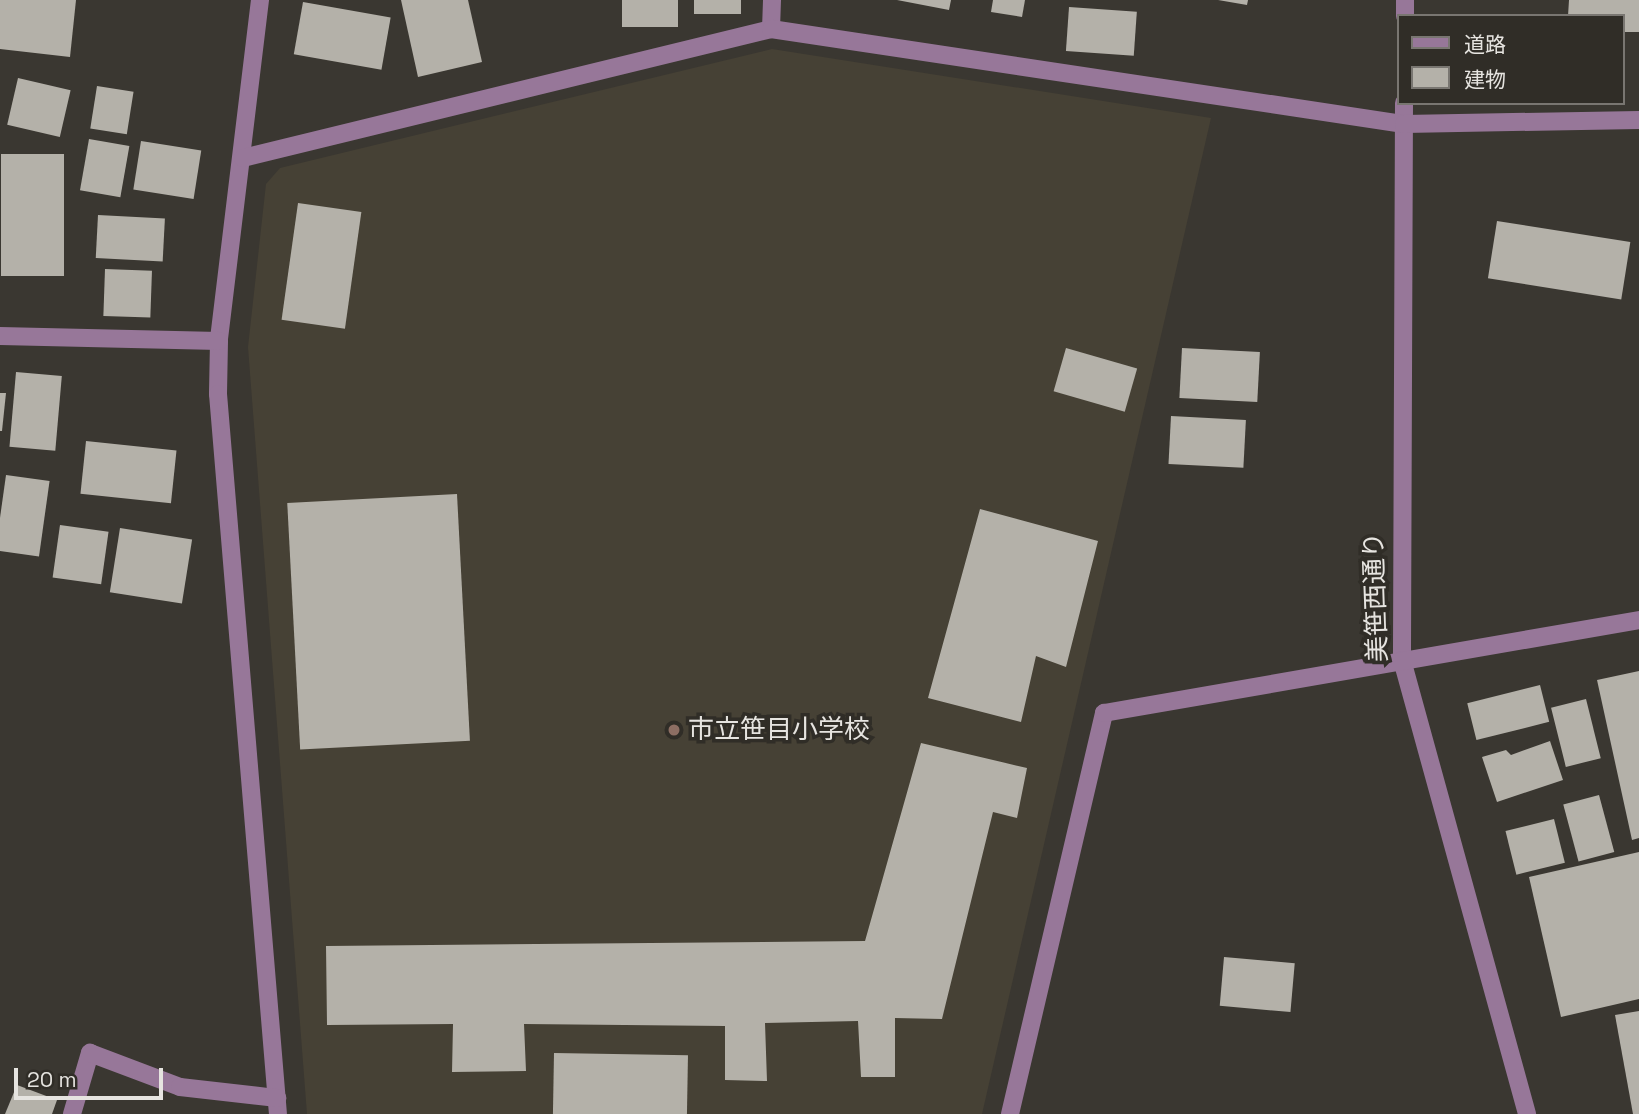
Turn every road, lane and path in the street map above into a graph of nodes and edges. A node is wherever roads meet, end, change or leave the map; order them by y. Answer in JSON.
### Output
{"nodes":[{"id":1,"x":260,"y":0,"type":"edge"},
{"id":2,"x":772,"y":0,"type":"edge"},
{"id":3,"x":771,"y":29,"type":"junction"},
{"id":4,"x":1404,"y":105,"type":"edge"},
{"id":5,"x":1639,"y":120,"type":"edge"},
{"id":6,"x":1404,"y":124,"type":"junction"},
{"id":7,"x":243,"y":158,"type":"junction"},
{"id":8,"x":0,"y":336,"type":"edge"},
{"id":9,"x":219,"y":341,"type":"junction"},
{"id":10,"x":1639,"y":620,"type":"edge"},
{"id":11,"x":1402,"y":660,"type":"junction"},
{"id":12,"x":277,"y":1106,"type":"edge"},
{"id":13,"x":72,"y":1114,"type":"edge"},
{"id":14,"x":1010,"y":1114,"type":"edge"},
{"id":15,"x":1527,"y":1114,"type":"edge"}],
"edges":[{"from":1,"to":7,"type":"street"},
{"from":2,"to":3,"type":"street"},
{"from":3,"to":6,"type":"street"},
{"from":3,"to":7,"type":"street"},
{"from":4,"to":6,"type":"street","name":"美笹西通り"},
{"from":5,"to":6,"type":"street"},
{"from":6,"to":11,"type":"street","name":"美笹西通り"},
{"from":7,"to":9,"type":"street"},
{"from":8,"to":9,"type":"street"},
{"from":9,"to":12,"type":"street"},
{"from":10,"to":11,"type":"street"},
{"from":11,"to":14,"type":"street"},
{"from":11,"to":15,"type":"street","name":"美笹西通り"},
{"from":12,"to":13,"type":"street"}]}
